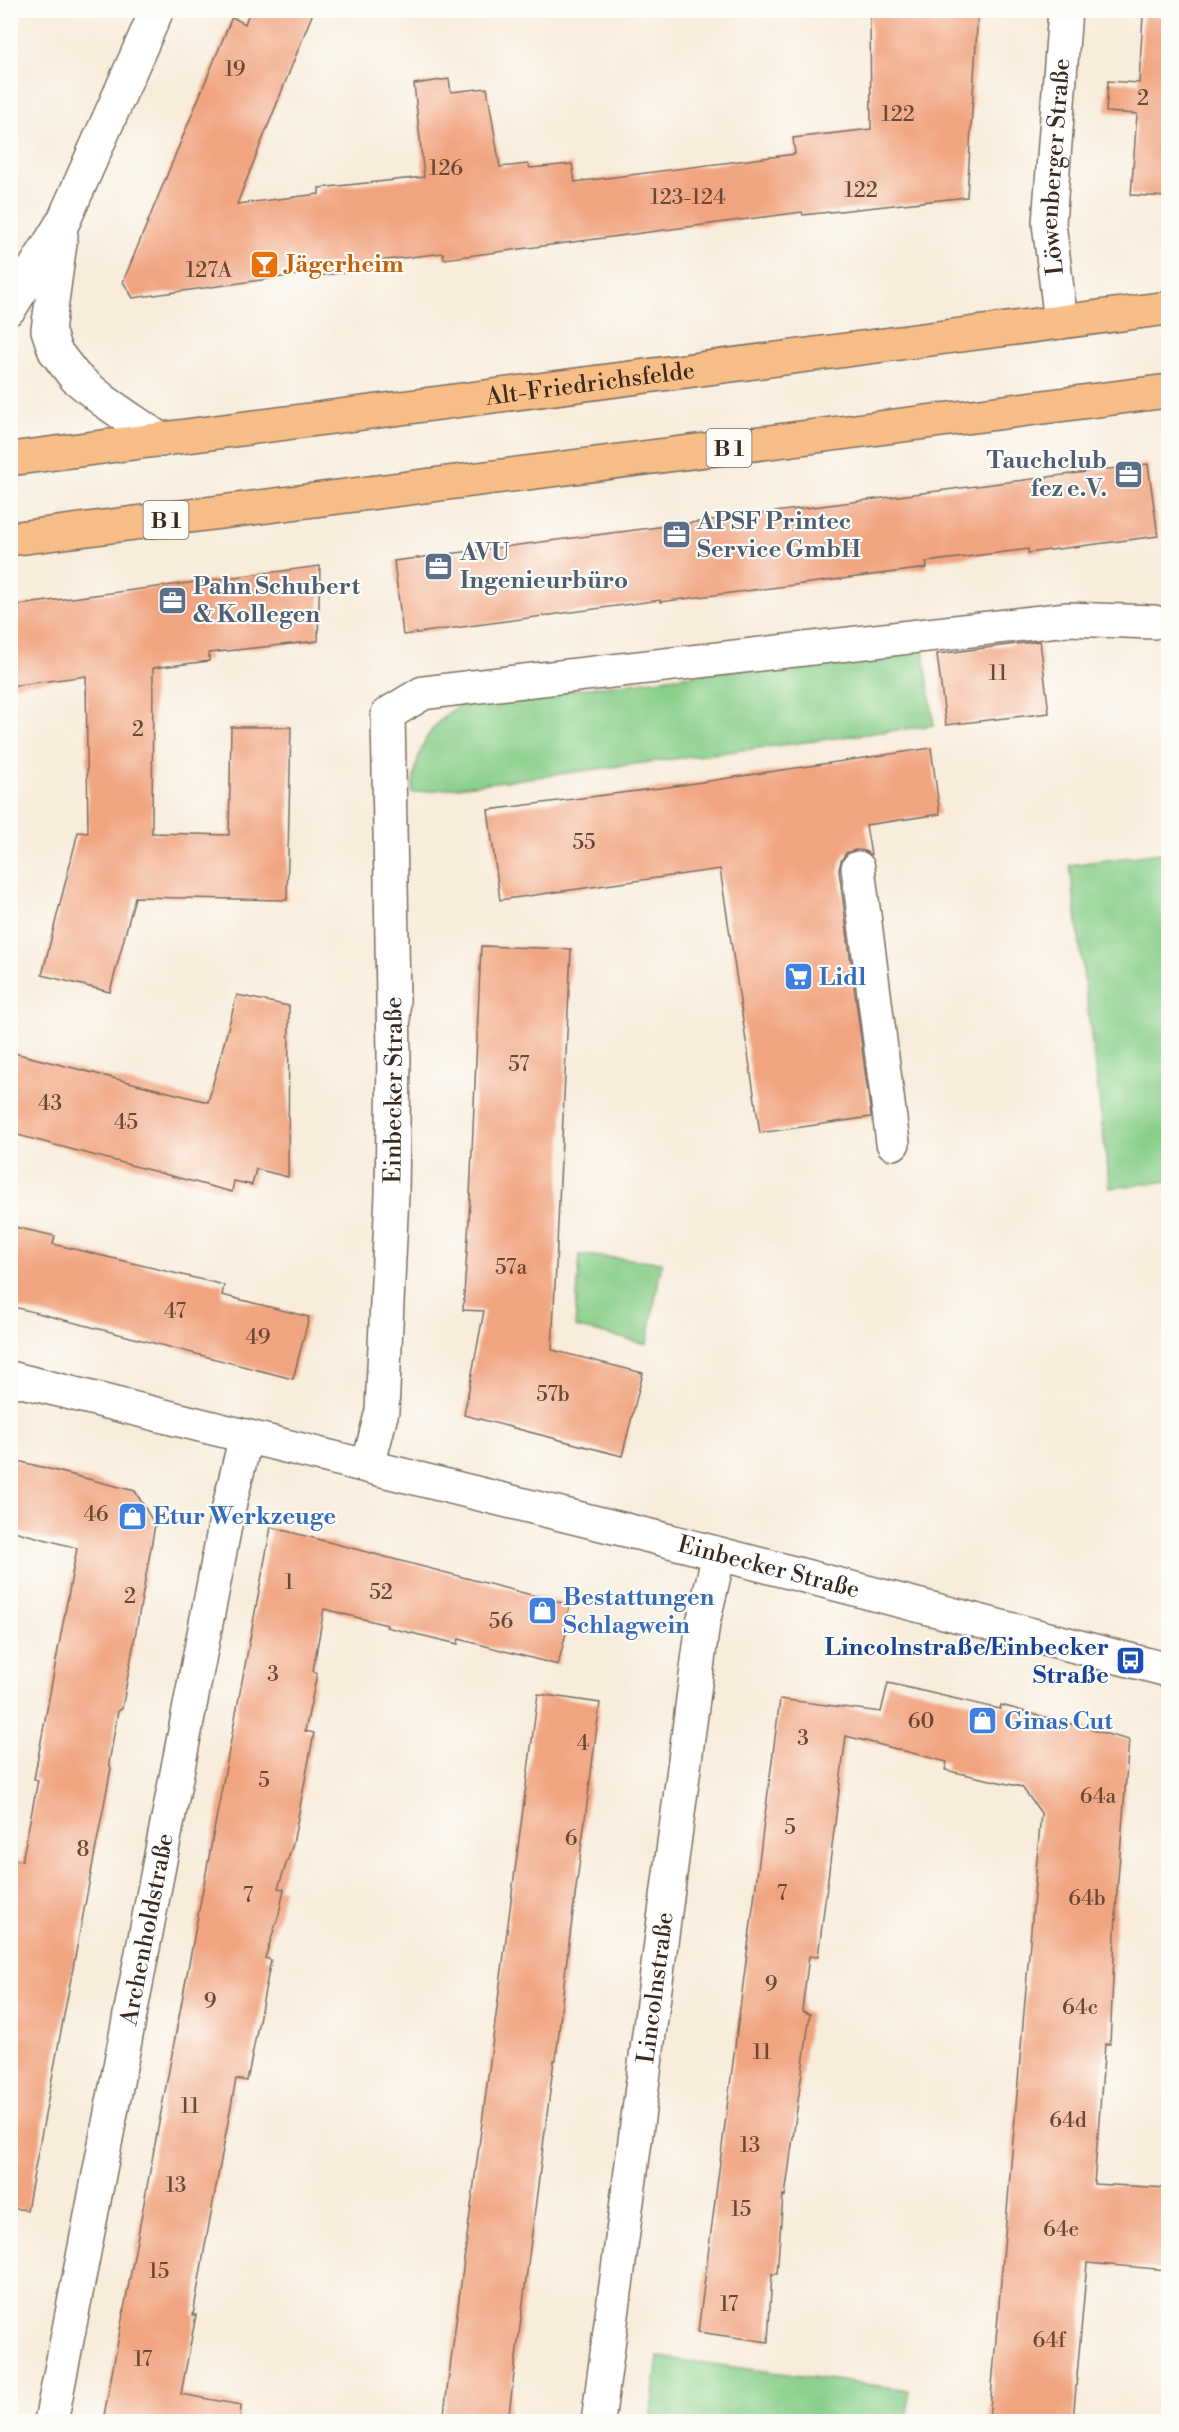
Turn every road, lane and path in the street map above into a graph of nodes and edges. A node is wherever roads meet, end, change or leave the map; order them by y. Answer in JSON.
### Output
{"nodes":[{"id":1,"x":157,"y":10,"type":"edge"},
{"id":2,"x":1065,"y":10,"type":"edge"},
{"id":3,"x":64,"y":220,"type":"junction"},
{"id":4,"x":10,"y":308,"type":"edge"},
{"id":5,"x":1168,"y":308,"type":"edge"},
{"id":6,"x":1061,"y":322,"type":"junction"},
{"id":7,"x":1168,"y":391,"type":"edge"},
{"id":8,"x":161,"y":440,"type":"junction"},
{"id":9,"x":10,"y":459,"type":"edge"},
{"id":10,"x":10,"y":539,"type":"edge"},
{"id":11,"x":1154,"y":622,"type":"dead end"},
{"id":12,"x":858,"y":868,"type":"dead end"},
{"id":13,"x":893,"y":1143,"type":"dead end"},
{"id":14,"x":10,"y":1377,"type":"edge"},
{"id":15,"x":246,"y":1436,"type":"junction"},
{"id":16,"x":368,"y":1466,"type":"junction"},
{"id":17,"x":719,"y":1554,"type":"junction"},
{"id":18,"x":1168,"y":1670,"type":"edge"},
{"id":19,"x":51,"y":2421,"type":"edge"},
{"id":20,"x":598,"y":2421,"type":"edge"}],
"edges":[{"from":1,"to":3,"type":"street"},
{"from":2,"to":6,"type":"street","name":"Löwenberger Straße"},
{"from":3,"to":4,"type":"street"},
{"from":3,"to":8,"type":"street"},
{"from":5,"to":6,"type":"main road","name":"Alt-Friedrichsfelde"},
{"from":6,"to":8,"type":"main road","name":"Alt-Friedrichsfelde"},
{"from":7,"to":10,"type":"main road","number":"B 1"},
{"from":8,"to":9,"type":"main road","name":"Alt-Friedrichsfelde"},
{"from":11,"to":16,"type":"street","name":"Einbecker Straße"},
{"from":12,"to":13,"type":"street"},
{"from":14,"to":15,"type":"street","name":"Einbecker Straße"},
{"from":15,"to":16,"type":"street","name":"Einbecker Straße"},
{"from":15,"to":19,"type":"street","name":"Archenholdstraße"},
{"from":16,"to":17,"type":"street","name":"Einbecker Straße"},
{"from":17,"to":18,"type":"street","name":"Einbecker Straße"},
{"from":17,"to":20,"type":"street","name":"Lincolnstraße"}]}
